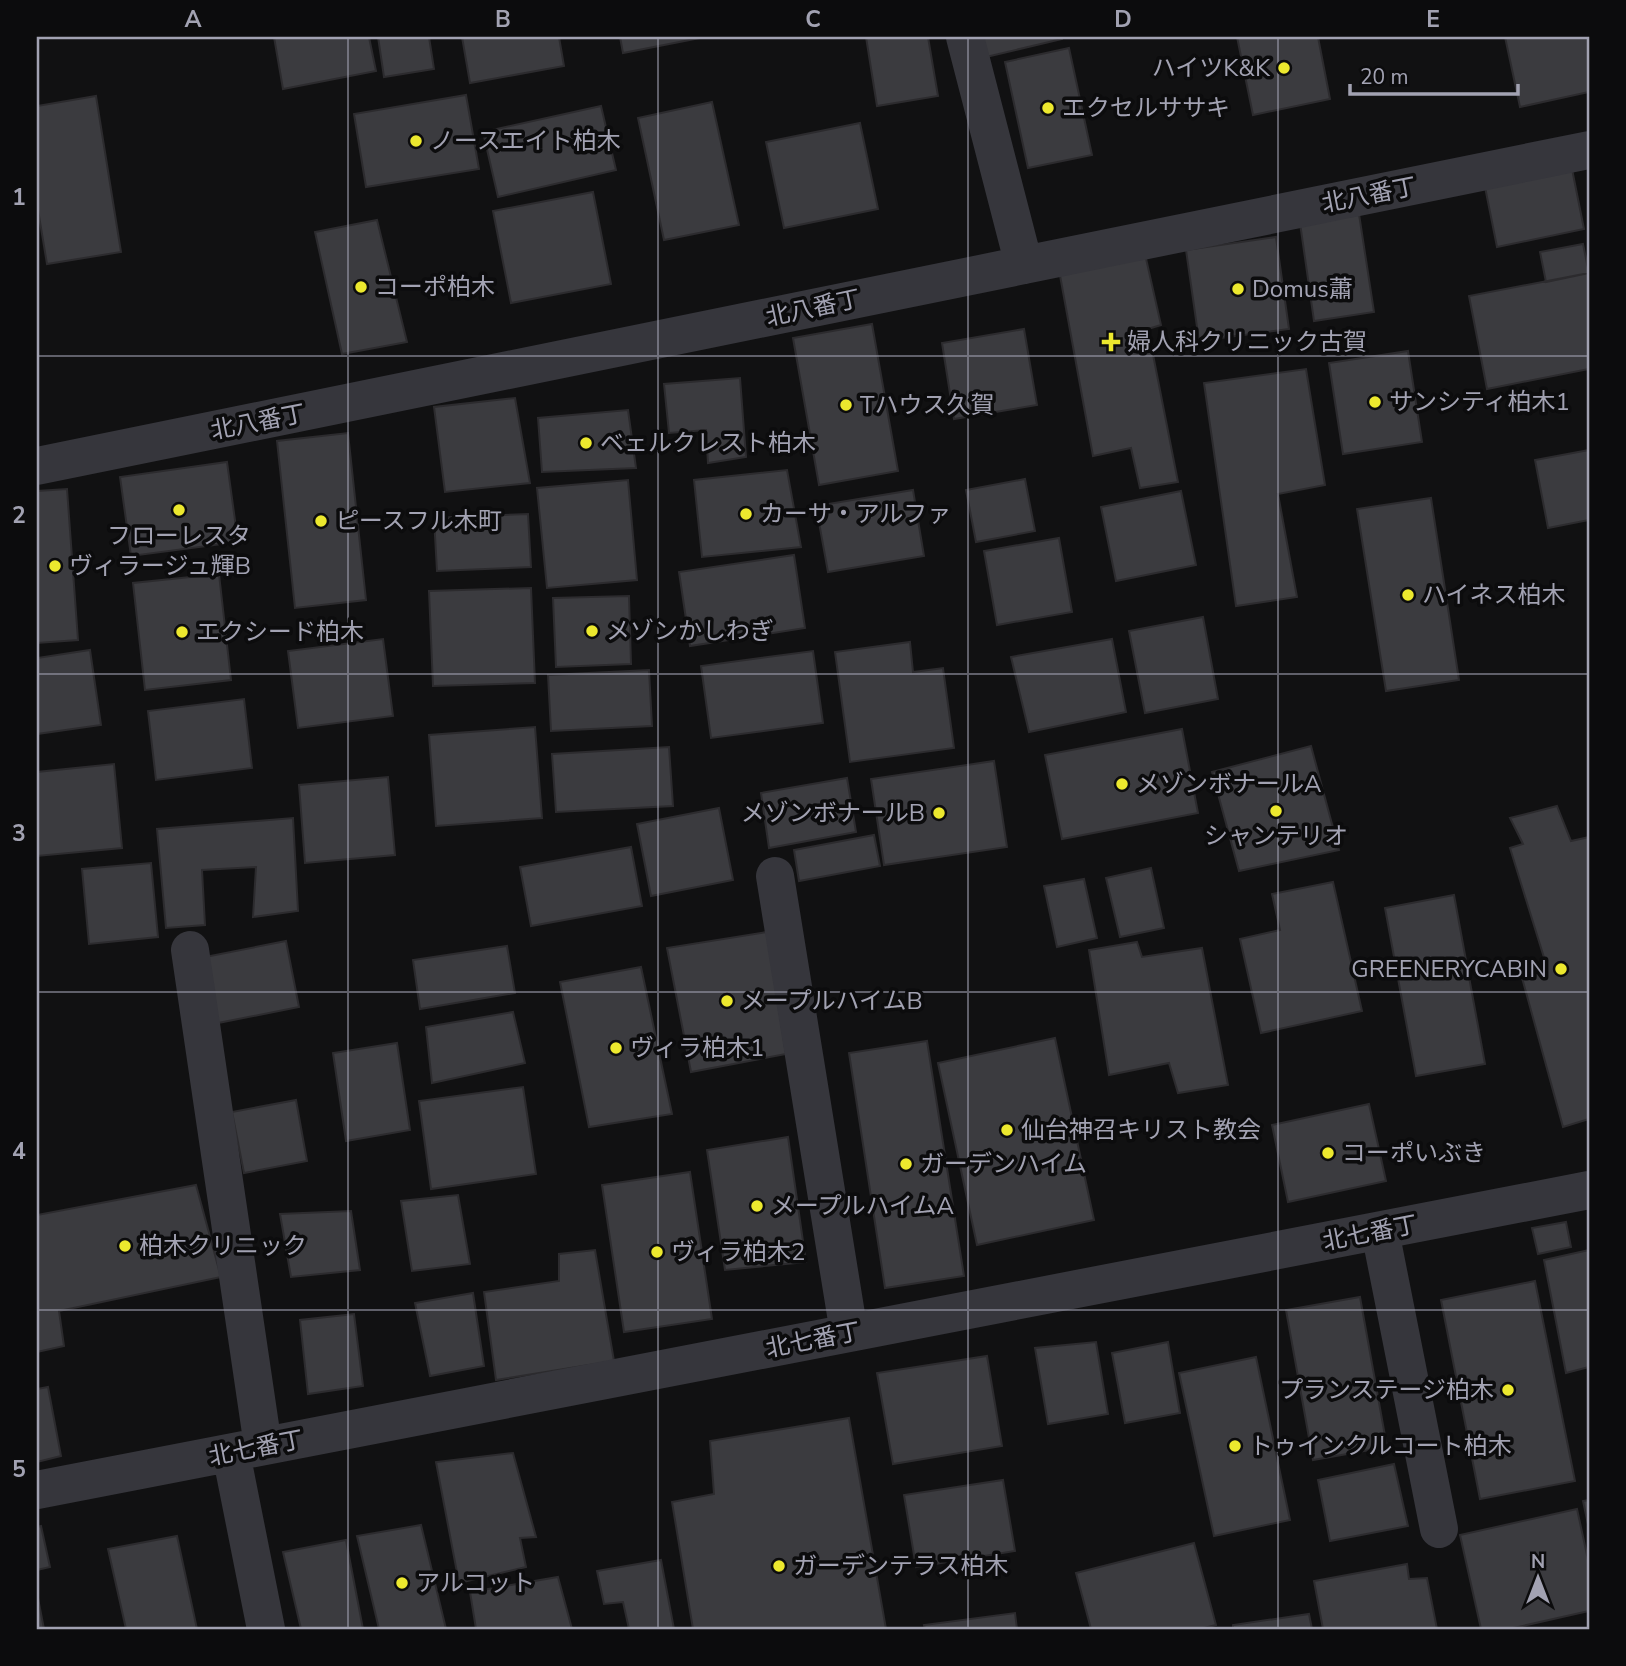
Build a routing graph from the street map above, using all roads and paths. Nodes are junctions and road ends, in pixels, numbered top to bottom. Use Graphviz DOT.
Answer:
graph roads {
  1 [pos="965,37"];
  2 [pos="1589,150"];
  3 [pos="1024,265"];
  4 [pos="37,466"];
  5 [pos="775,876"];
  6 [pos="190,950"];
  7 [pos="1589,1191"];
  8 [pos="1380,1231"];
  9 [pos="849,1333"];
  10 [pos="247,1449"];
  11 [pos="37,1490"];
  12 [pos="1439,1529"];
  13 [pos="265,1629"];
  1 -- 3 [label="street"];
  2 -- 3 [label="street, 北八番丁"];
  3 -- 4 [label="street, 北八番丁"];
  5 -- 9 [label="street"];
  6 -- 10 [label="street"];
  7 -- 8 [label="street, 北七番丁"];
  8 -- 9 [label="street, 北七番丁"];
  8 -- 12 [label="street"];
  9 -- 10 [label="street, 北七番丁"];
  10 -- 11 [label="street, 北七番丁"];
  10 -- 13 [label="street"];
}
